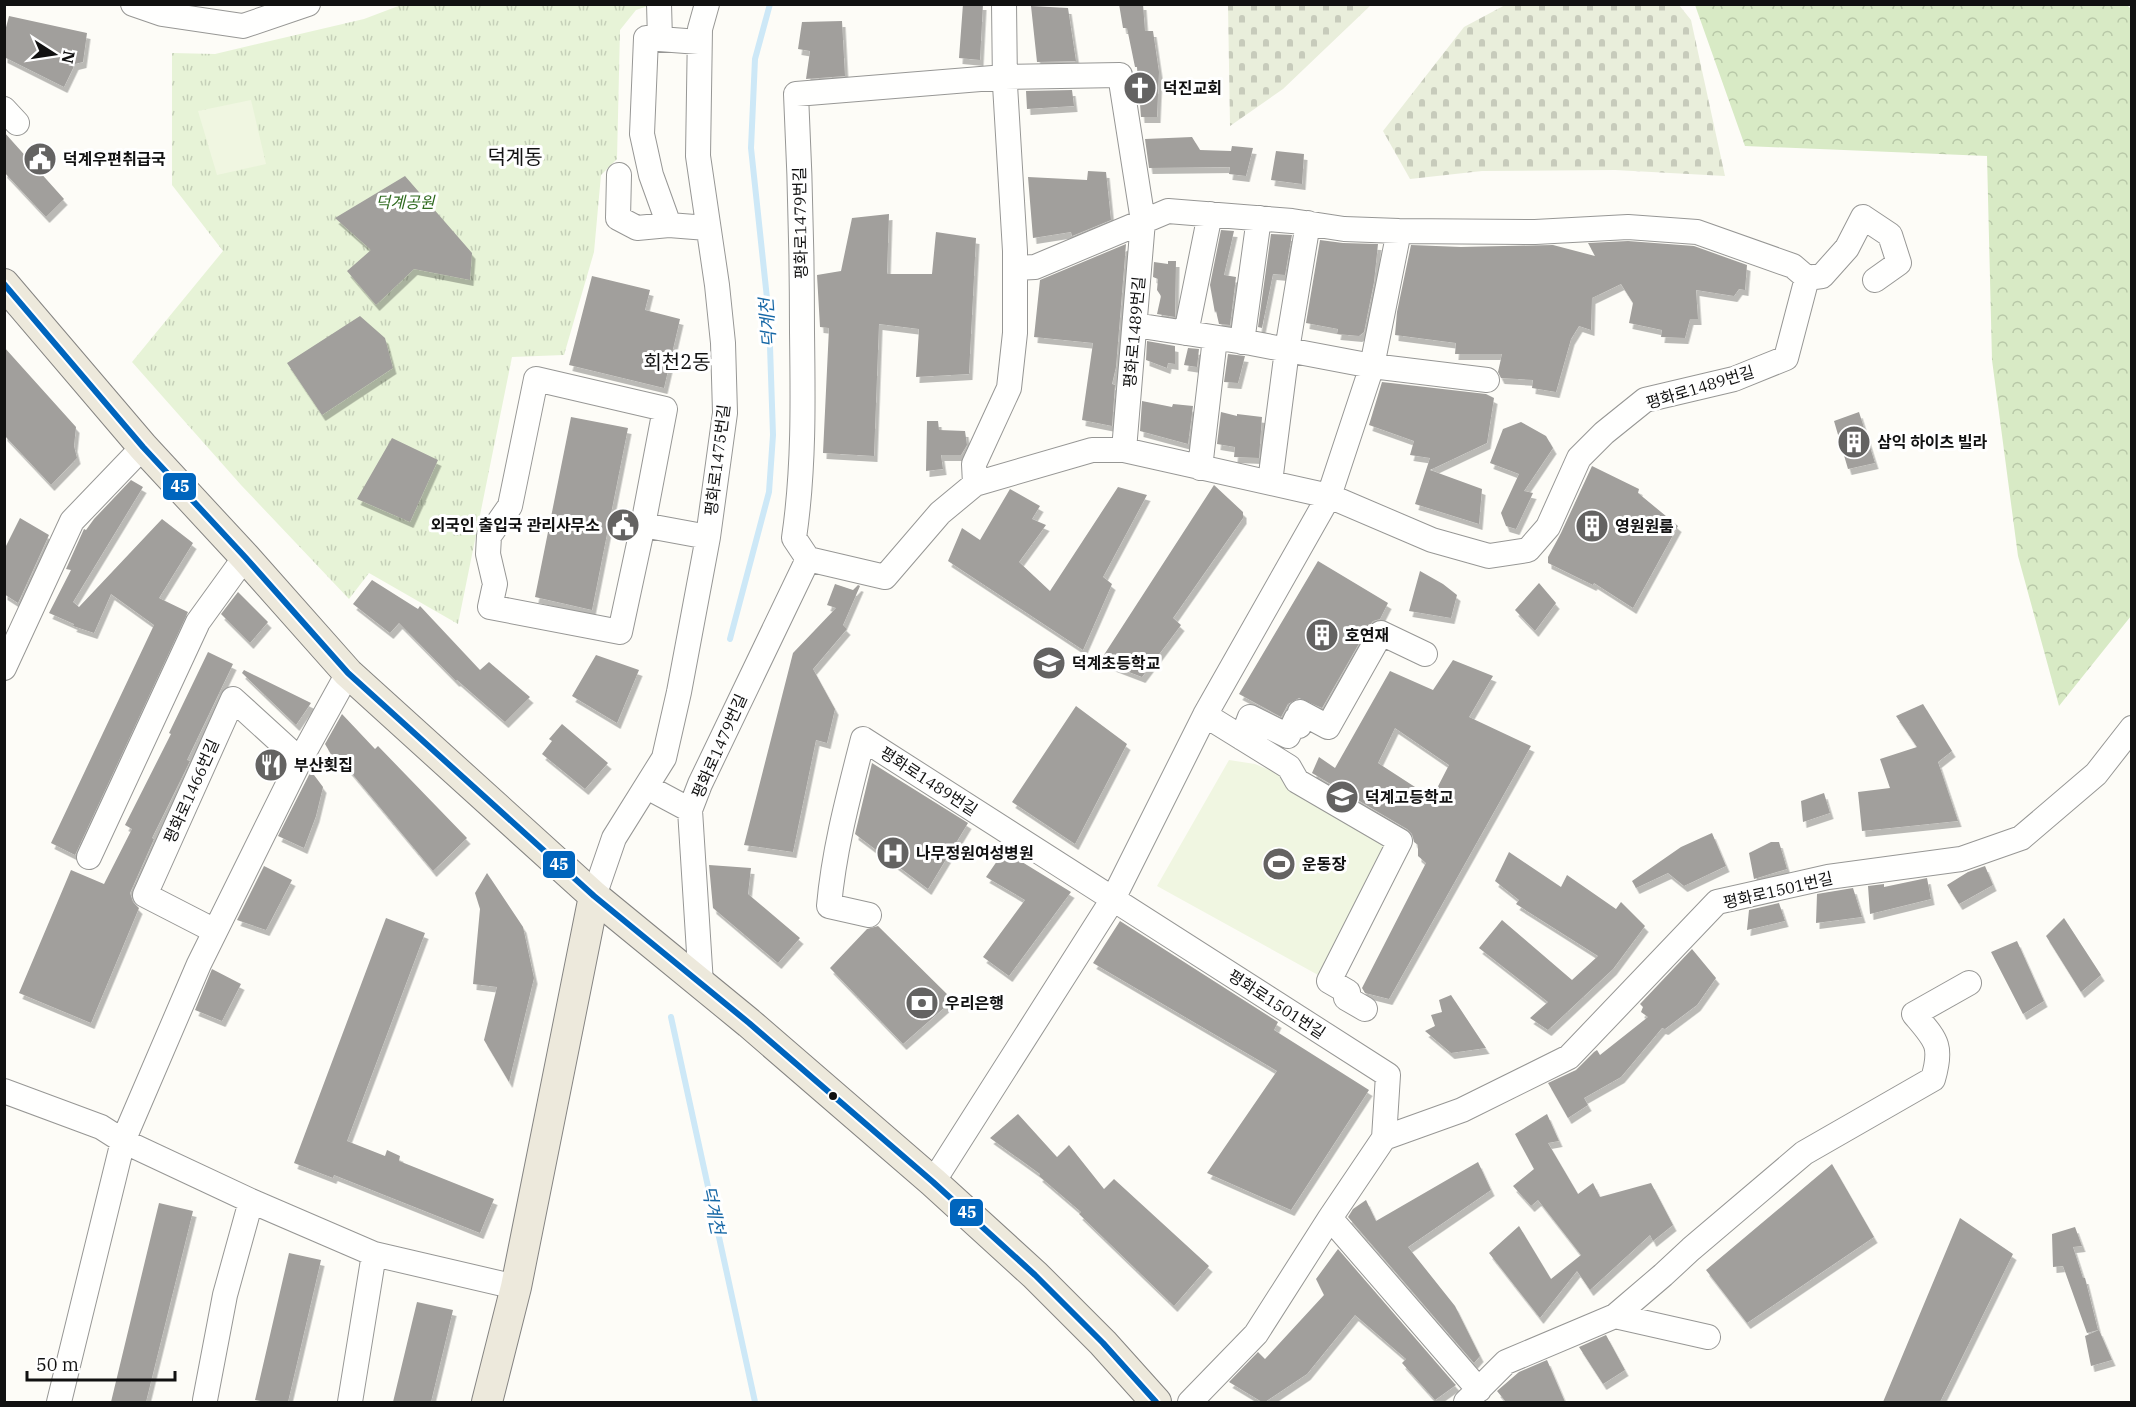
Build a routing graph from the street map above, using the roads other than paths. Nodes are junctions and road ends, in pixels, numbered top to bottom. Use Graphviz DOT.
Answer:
graph roads {
  1 [pos="133,4"];
  2 [pos="308,4"];
  3 [pos="659,4"];
  4 [pos="707,4"];
  5 [pos="1004,4"];
  6 [pos="660,39"];
  7 [pos="699,42"];
  8 [pos="1005,76"];
  9 [pos="619,176"];
  10 [pos="1210,214"];
  11 [pos="1259,218"];
  12 [pos="1143,221"];
  13 [pos="1308,223"];
  14 [pos="669,225"];
  15 [pos="707,228"];
  16 [pos="1399,231"];
  17 [pos="1015,267"];
  18 [pos="1807,278"];
  19 [pos="1875,280"];
  20 [pos="4,284"];
  21 [pos="1135,325"];
  22 [pos="1186,333"];
  23 [pos="1215,338"];
  24 [pos="1242,342"];
  25 [pos="1287,350"];
  26 [pos="1372,366"];
  27 [pos="1487,380"];
  28 [pos="143,447"];
  29 [pos="1124,450"];
  30 [pos="1200,468"];
  31 [pos="1270,482"];
  32 [pos="975,484"];
  33 [pos="1329,496"];
  34 [pos="643,525"];
  35 [pos="708,537"];
  36 [pos="246,557"];
  37 [pos="808,559"];
  38 [pos="1425,654"];
  39 [pos="4,668"];
  40 [pos="348,673"];
  41 [pos="1205,715"];
  42 [pos="2132,728"];
  43 [pos="1242,738"];
  44 [pos="300,760"];
  45 [pos="647,787"];
  46 [pos="690,810"];
  47 [pos="89,857"];
  48 [pos="594,896"];
  49 [pos="1113,899"];
  50 [pos="869,915"];
  51 [pos="215,931"];
  52 [pos="690,975"];
  53 [pos="1969,983"];
  54 [pos="1365,1009"];
  55 [pos="4,1091"];
  56 [pos="1384,1137"];
  57 [pos="123,1141"];
  58 [pos="933,1182"];
  59 [pos="251,1201"];
  60 [pos="1330,1218"];
  61 [pos="374,1254"];
  62 [pos="516,1287"];
  63 [pos="1615,1316"];
  64 [pos="1708,1337"];
  65 [pos="1472,1396"];
  66 [pos="205,1400"];
  67 [pos="59,1402"];
  68 [pos="350,1402"];
  69 [pos="487,1402"];
  70 [pos="1156,1402"];
  71 [pos="1191,1402"];
  1 -- 2 [label="street"];
  3 -- 6 [label="street"];
  4 -- 7 [label="street, 평화로1475번길"];
  5 -- 8 [label="street"];
  6 -- 7 [label="street"];
  6 -- 14 [label="street"];
  7 -- 15 [label="street, 평화로1475번길"];
  8 -- 12 [label="street, 평화로1489번길"];
  8 -- 17 [label="street"];
  8 -- 37 [label="street, 평화로1479번길"];
  9 -- 14 [label="street"];
  10 -- 11 [label="street"];
  10 -- 12 [label="street"];
  10 -- 22 [label="street"];
  11 -- 13 [label="street"];
  11 -- 24 [label="street"];
  12 -- 17 [label="street"];
  12 -- 21 [label="street, 평화로1489번길"];
  13 -- 16 [label="street"];
  13 -- 25 [label="street"];
  14 -- 15 [label="street"];
  15 -- 35 [label="street, 평화로1475번길"];
  16 -- 18 [label="street"];
  16 -- 26 [label="street"];
  17 -- 32 [label="street"];
  18 -- 19 [label="street"];
  18 -- 33 [label="street, 평화로1489번길"];
  20 -- 28 [label="main road"];
  21 -- 22 [label="street"];
  21 -- 29 [label="street, 평화로1489번길"];
  22 -- 23 [label="street"];
  23 -- 24 [label="street"];
  23 -- 30 [label="street"];
  24 -- 25 [label="street"];
  25 -- 26 [label="street"];
  25 -- 31 [label="street"];
  26 -- 27 [label="street"];
  26 -- 33 [label="street"];
  28 -- 36 [label="main road"];
  28 -- 39 [label="street"];
  29 -- 30 [label="street, 평화로1489번길"];
  29 -- 32 [label="street"];
  30 -- 31 [label="street, 평화로1489번길"];
  31 -- 33 [label="street, 평화로1489번길"];
  32 -- 37 [label="street"];
  33 -- 41 [label="street"];
  34 -- 34 [label="street"];
  34 -- 35 [label="street"];
  35 -- 45 [label="street, 평화로1475번길"];
  36 -- 40 [label="main road"];
  36 -- 47 [label="street"];
  37 -- 46 [label="street, 평화로1479번길"];
  38 -- 43 [label="street"];
  40 -- 44 [label="street"];
  40 -- 48 [label="main road"];
  41 -- 43 [label="street"];
  41 -- 49 [label="street"];
  42 -- 56 [label="street, 평화로1501번길"];
  43 -- 54 [label="street"];
  44 -- 51 [label="street"];
  44 -- 51 [label="street, 평화로1466번길"];
  45 -- 46 [label="street"];
  45 -- 48 [label="street, 평화로1475번길"];
  46 -- 52 [label="street, 평화로1479번길"];
  48 -- 52 [label="main road"];
  48 -- 62 [label="main road"];
  49 -- 50 [label="street, 평화로1489번길"];
  49 -- 56 [label="street, 평화로1501번길"];
  49 -- 58 [label="street"];
  51 -- 57 [label="street"];
  52 -- 58 [label="main road"];
  53 -- 63 [label="street"];
  55 -- 57 [label="street"];
  56 -- 60 [label="street, 평화로1501번길"];
  57 -- 59 [label="street"];
  57 -- 67 [label="street"];
  58 -- 70 [label="main road"];
  59 -- 61 [label="street"];
  59 -- 66 [label="street"];
  60 -- 65 [label="street"];
  60 -- 71 [label="street, 평화로1501번길"];
  61 -- 62 [label="street"];
  61 -- 68 [label="street"];
  62 -- 69 [label="main road"];
  63 -- 64 [label="street"];
  63 -- 65 [label="street"];
}
